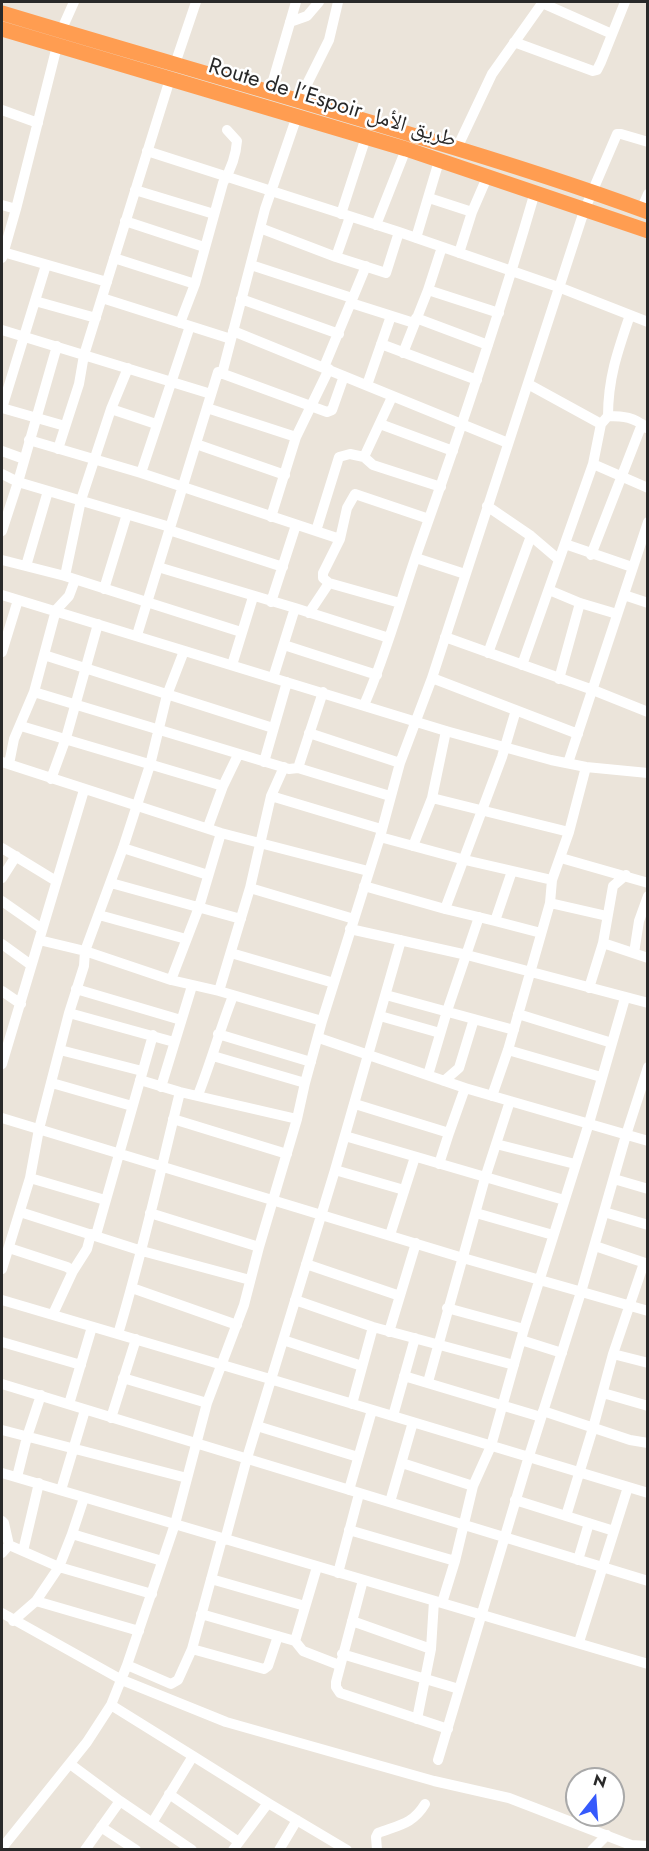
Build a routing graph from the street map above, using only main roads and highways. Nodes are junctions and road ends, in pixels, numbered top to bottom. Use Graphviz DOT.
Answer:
graph roads {
  1 [pos="2,13"];
  2 [pos="2,29"];
  3 [pos="59,38"];
  4 [pos="172,71"];
  5 [pos="644,211"];
  6 [pos="648,231"];
  1 -- 3 [label="highway, Route de l’Espoir طريق الأمل"];
  2 -- 3 [label="highway, Route de l’Espoir طريق الأمل"];
  3 -- 4 [label="highway, Route de l’Espoir طريق الأمل"];
  4 -- 5 [label="highway, Route de l’Espoir طريق الأمل"];
  4 -- 6 [label="highway, Route de l’Espoir طريق الأمل"];
}
